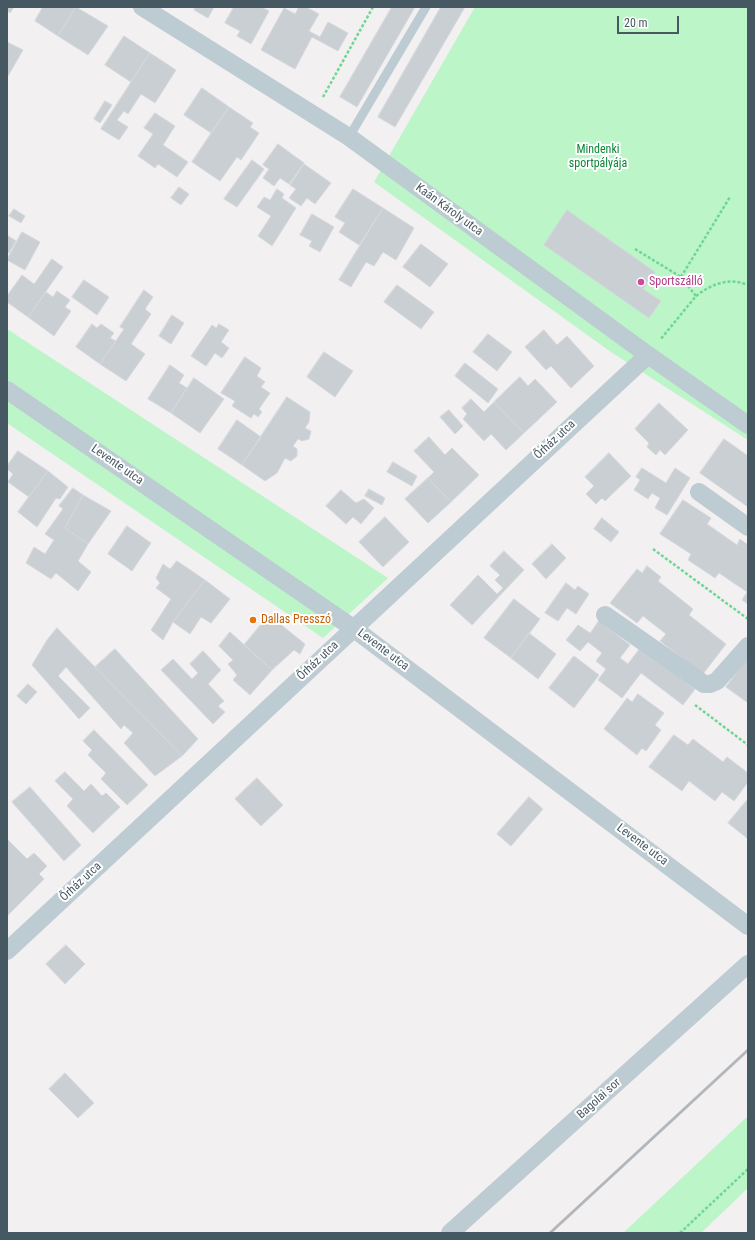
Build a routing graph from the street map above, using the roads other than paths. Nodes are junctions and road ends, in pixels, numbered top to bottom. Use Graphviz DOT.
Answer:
graph roads {
  1 [pos="142,7"];
  2 [pos="426,7"];
  3 [pos="349,137"];
  4 [pos="648,355"];
  5 [pos="7,390"];
  6 [pos="748,425"];
  7 [pos="699,492"];
  8 [pos="748,526"];
  9 [pos="604,615"];
  10 [pos="353,628"];
  11 [pos="748,646"];
  12 [pos="748,926"];
  13 [pos="7,951"];
  14 [pos="748,964"];
  15 [pos="450,1233"];
  1 -- 3 [label="street, Kaán Károly utca"];
  2 -- 3 [label="lane"];
  3 -- 4 [label="street, Kaán Károly utca"];
  4 -- 6 [label="street, Kaán Károly utca"];
  4 -- 10 [label="street, Őrház utca"];
  5 -- 10 [label="street, Levente utca"];
  7 -- 8 [label="street"];
  9 -- 11 [label="street"];
  10 -- 12 [label="street, Levente utca"];
  10 -- 13 [label="street, Őrház utca"];
  14 -- 15 [label="street, Bagolai sor"];
}
